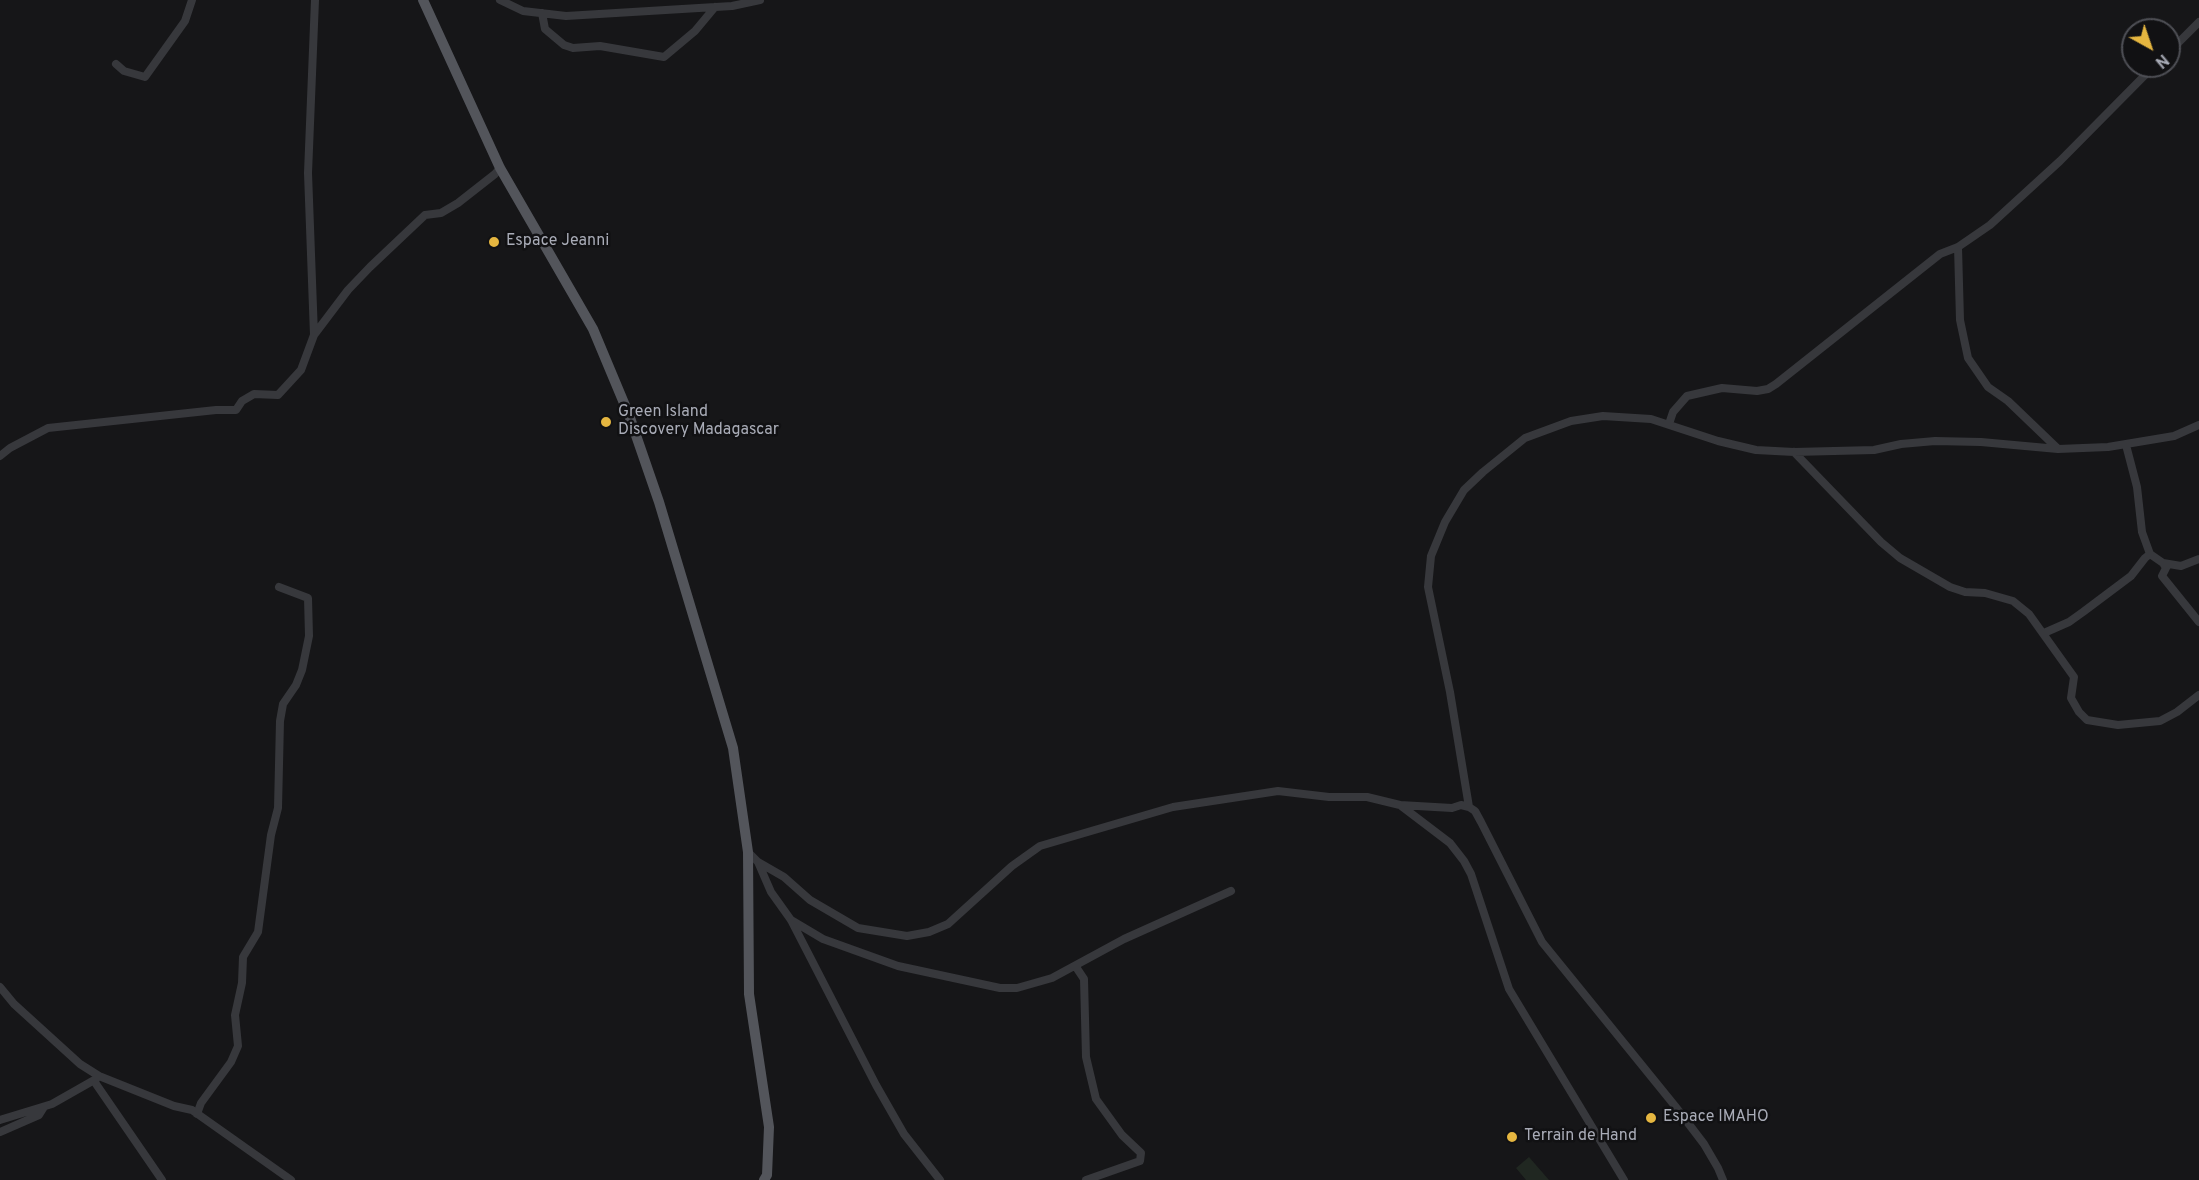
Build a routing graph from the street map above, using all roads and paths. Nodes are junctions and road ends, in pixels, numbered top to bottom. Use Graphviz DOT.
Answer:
graph roads {
  1 [pos="192,0"];
  2 [pos="315,0"];
  3 [pos="423,0"];
  4 [pos="500,0"];
  5 [pos="760,0"];
  6 [pos="715,7"];
  7 [pos="542,13"];
  8 [pos="2199,22"];
  9 [pos="2181,40"];
  10 [pos="116,64"];
  11 [pos="2142,78"];
  12 [pos="500,168"];
  13 [pos="1958,248"];
  14 [pos="314,335"];
  15 [pos="1669,424"];
  16 [pos="2199,425"];
  17 [pos="2126,445"];
  18 [pos="2058,449"];
  19 [pos="1794,452"];
  20 [pos="0,456"];
  21 [pos="2150,554"];
  22 [pos="2199,559"];
  23 [pos="2163,563"];
  24 [pos="279,587"];
  25 [pos="2199,622"];
  26 [pos="2044,633"];
  27 [pos="2199,694"];
  28 [pos="1400,805"];
  29 [pos="1469,807"];
  30 [pos="748,852"];
  31 [pos="758,862"];
  32 [pos="1231,891"];
  33 [pos="791,920"];
  34 [pos="1076,967"];
  35 [pos="0,987"];
  36 [pos="97,1078"];
  37 [pos="44,1107"];
  38 [pos="197,1114"];
  39 [pos="0,1120"];
  40 [pos="0,1132"];
  41 [pos="162,1180"];
  42 [pos="291,1180"];
  43 [pos="765,1180"];
  44 [pos="940,1180"];
  45 [pos="1086,1180"];
  46 [pos="1624,1180"];
  47 [pos="1723,1180"];
  1 -- 10 [label="street"];
  2 -- 14 [label="street"];
  3 -- 12 [label="main road"];
  4 -- 7 [label="street"];
  5 -- 6 [label="street"];
  6 -- 7 [label="street"];
  6 -- 7 [label="street"];
  8 -- 9 [label="street"];
  11 -- 13 [label="street"];
  12 -- 14 [label="street"];
  12 -- 30 [label="main road"];
  13 -- 15 [label="street"];
  13 -- 18 [label="street"];
  14 -- 20 [label="street"];
  15 -- 19 [label="street"];
  15 -- 29 [label="street"];
  16 -- 17 [label="street"];
  17 -- 18 [label="street"];
  17 -- 21 [label="street"];
  18 -- 19 [label="street"];
  19 -- 26 [label="street"];
  21 -- 23 [label="street"];
  21 -- 26 [label="street"];
  22 -- 23 [label="street"];
  23 -- 25 [label="street"];
  24 -- 38 [label="street"];
  26 -- 27 [label="street"];
  28 -- 29 [label="street"];
  28 -- 31 [label="street"];
  28 -- 46 [label="street"];
  29 -- 47 [label="street"];
  30 -- 31 [label="street"];
  30 -- 43 [label="main road"];
  31 -- 33 [label="street"];
  32 -- 34 [label="street"];
  33 -- 34 [label="street"];
  33 -- 44 [label="street"];
  34 -- 45 [label="street"];
  35 -- 36 [label="street"];
  36 -- 37 [label="street"];
  36 -- 38 [label="street"];
  36 -- 41 [label="street"];
  37 -- 39 [label="street"];
  37 -- 40 [label="street"];
  38 -- 42 [label="street"];
}
